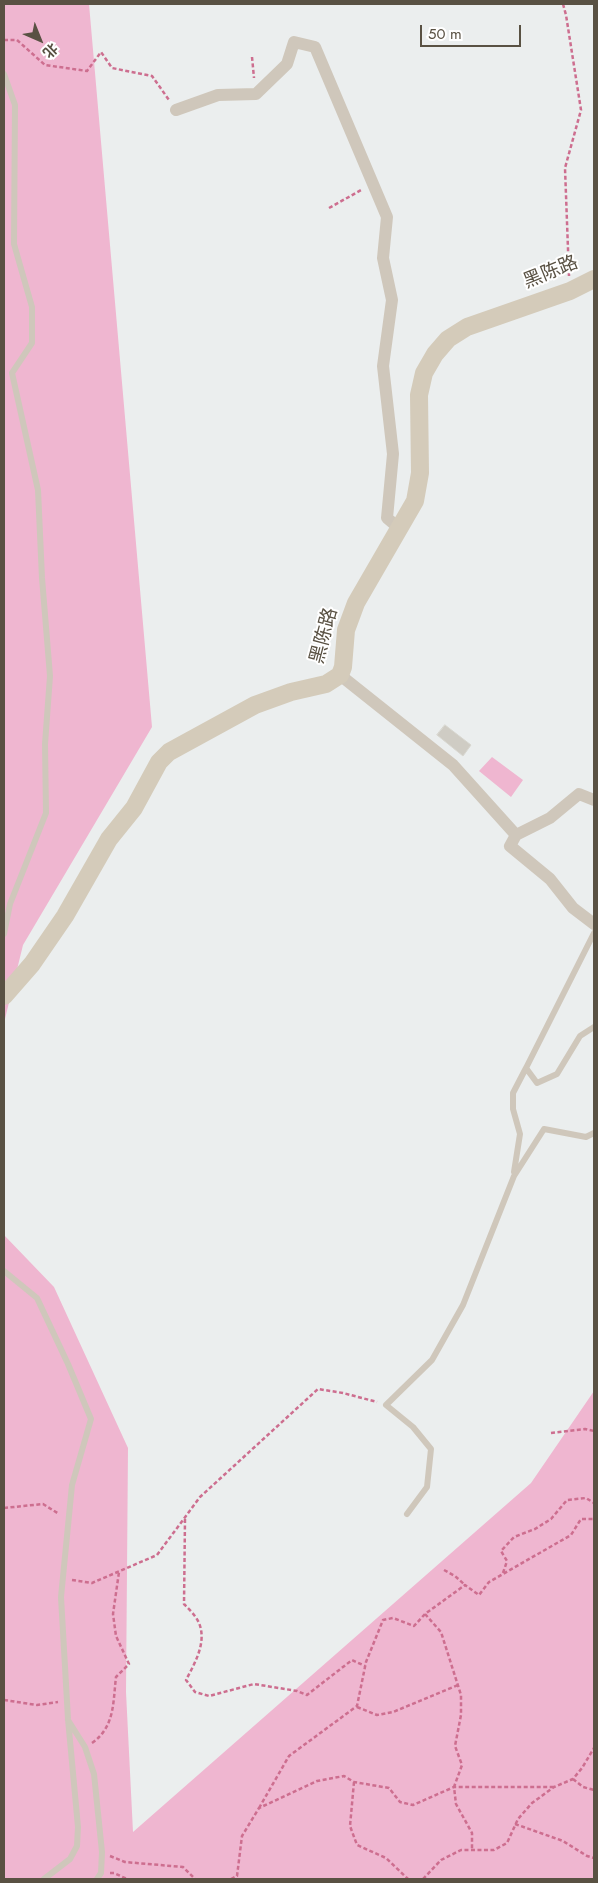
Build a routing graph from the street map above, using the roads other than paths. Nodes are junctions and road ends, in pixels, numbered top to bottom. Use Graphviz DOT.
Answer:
graph roads {
  1 [pos="4,74"];
  2 [pos="176,110"];
  3 [pos="594,279"];
  4 [pos="400,530"];
  5 [pos="340,674"];
  6 [pos="594,800"];
  7 [pos="516,835"];
  8 [pos="594,924"];
  9 [pos="594,933"];
  10 [pos="4,934"];
  11 [pos="4,996"];
  12 [pos="594,1027"];
  13 [pos="526,1068"];
  14 [pos="594,1133"];
  15 [pos="514,1176"];
  16 [pos="4,1271"];
  17 [pos="407,1514"];
  18 [pos="68,1719"];
  19 [pos="99,1876"];
  20 [pos="44,1879"];
  1 -- 10 [label="lane"];
  2 -- 4 [label="street"];
  3 -- 4 [label="street, 黑陈路"];
  4 -- 5 [label="street, 黑陈路"];
  5 -- 7 [label="street"];
  5 -- 11 [label="street, 黑陈路"];
  6 -- 7 [label="street"];
  7 -- 8 [label="street"];
  9 -- 13 [label="lane"];
  12 -- 13 [label="lane"];
  13 -- 15 [label="lane"];
  14 -- 15 [label="lane"];
  15 -- 17 [label="lane"];
  16 -- 18 [label="lane"];
  18 -- 19 [label="lane"];
  18 -- 20 [label="lane"];
}
